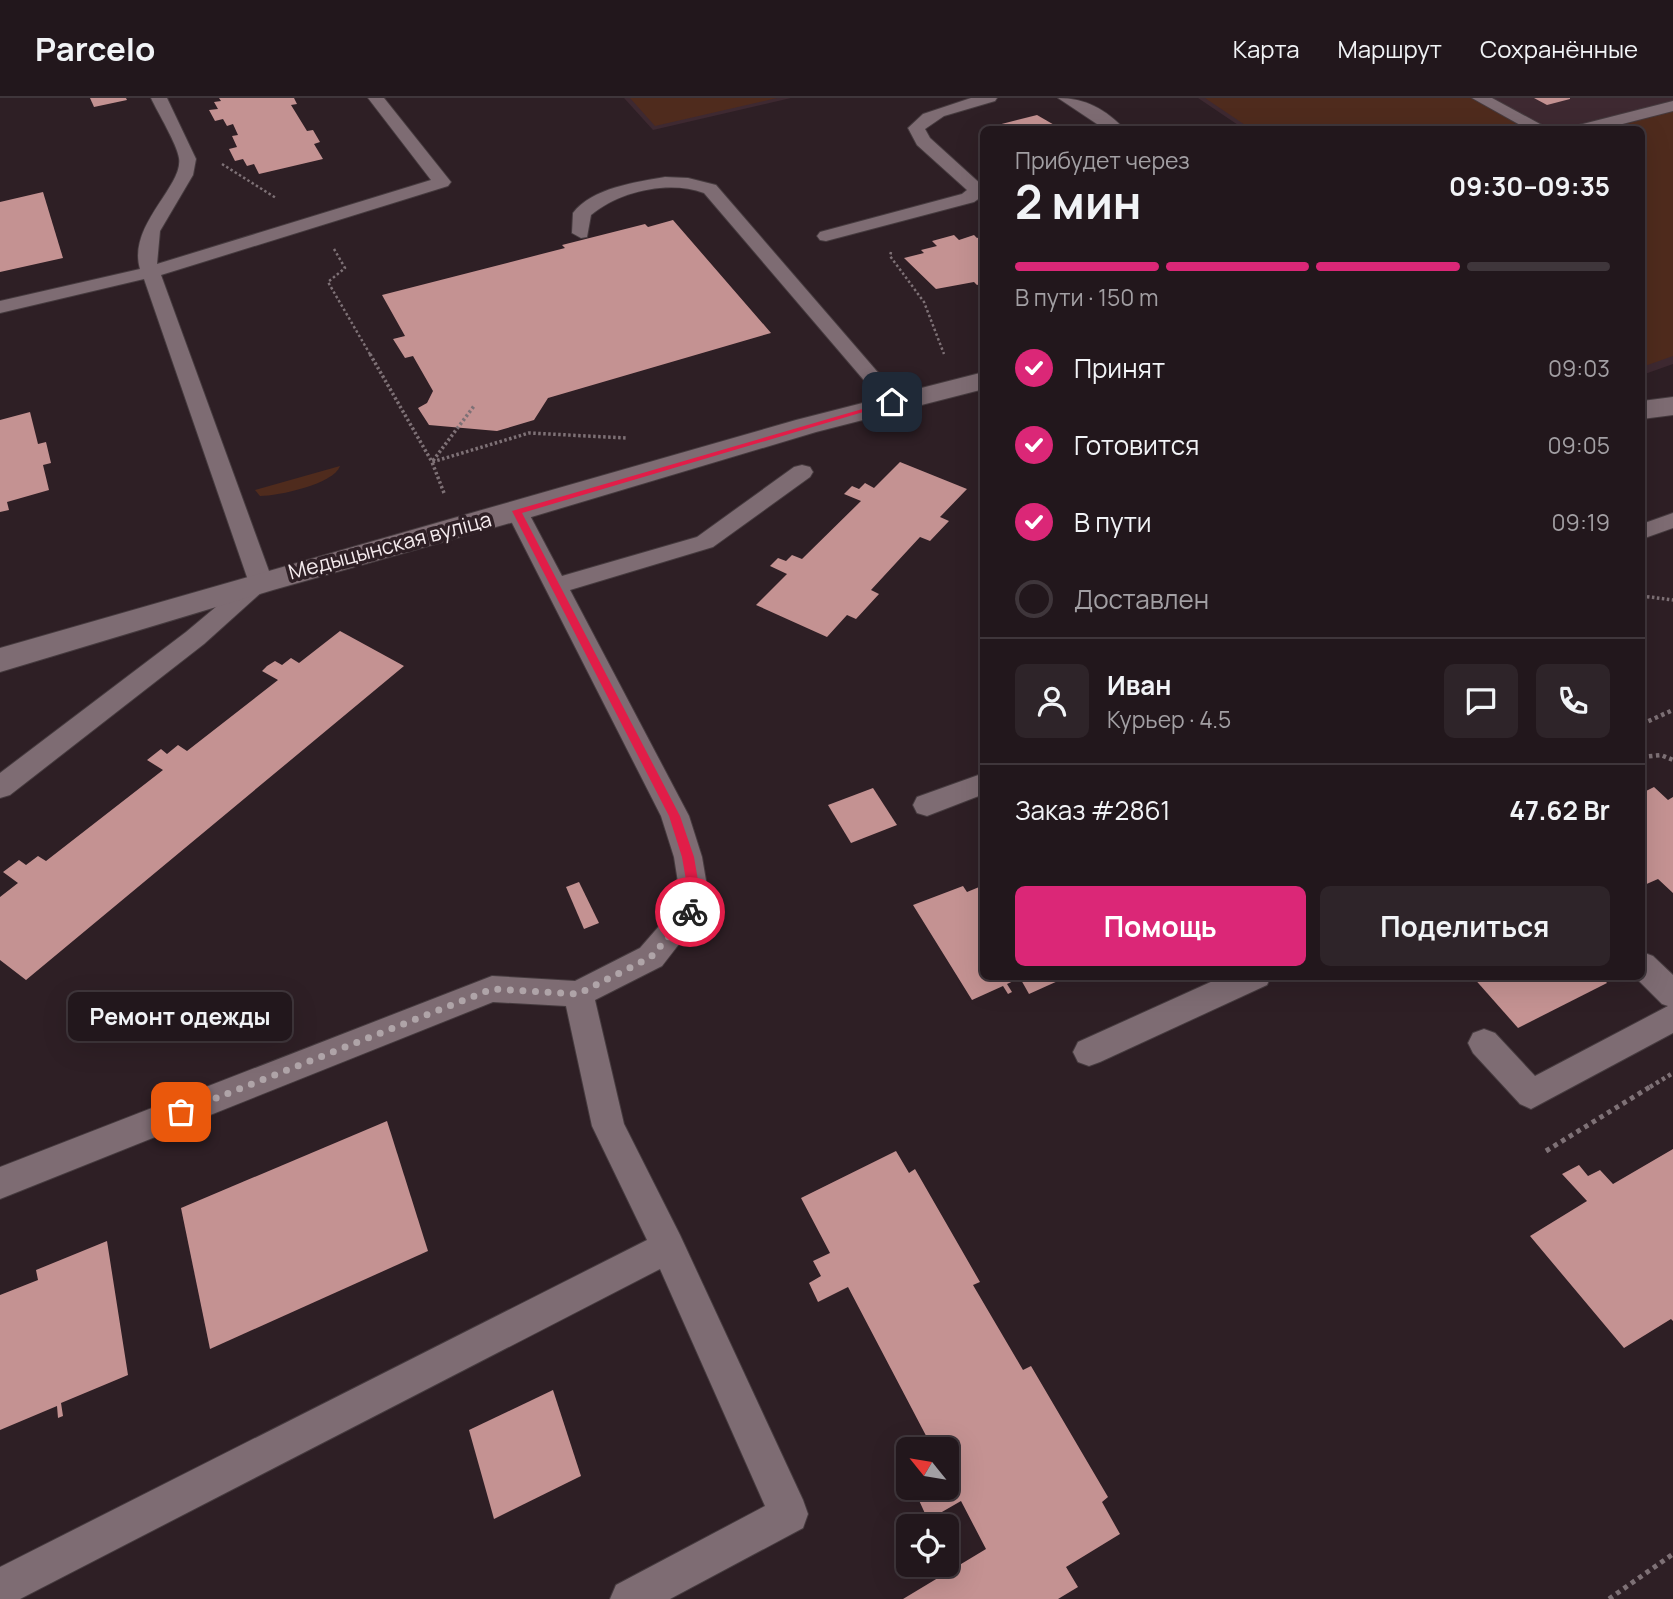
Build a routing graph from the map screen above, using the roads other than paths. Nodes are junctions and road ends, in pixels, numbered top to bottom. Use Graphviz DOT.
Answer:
graph roads {
  1 [pos="159,98"];
  2 [pos="376,98"];
  3 [pos="989,98"];
  4 [pos="1066,98"];
  5 [pos="1480,98"];
  6 [pos="1673,106"];
  7 [pos="1112,126"];
  8 [pos="1535,126"];
  9 [pos="1593,126"];
  10 [pos="581,233"];
  11 [pos="826,236"];
  12 [pos="151,272"];
  13 [pos="0,307"];
  14 [pos="980,381"];
  15 [pos="892,402"];
  16 [pos="1673,406"];
  17 [pos="1645,410"];
  18 [pos="802,472"];
  19 [pos="517,511"];
  20 [pos="1673,520"];
  21 [pos="1645,531"];
  22 [pos="261,582"];
  23 [pos="556,586"];
  24 [pos="0,660"];
  25 [pos="980,785"];
  26 [pos="0,788"];
  27 [pos="927,805"];
  28 [pos="1645,968"];
  29 [pos="1247,980"];
  30 [pos="578,994"];
  31 [pos="1673,995"];
  32 [pos="1673,1018"];
  33 [pos="1484,1043"];
  34 [pos="1089,1052"];
  35 [pos="0,1184"];
  36 [pos="668,1247"];
  37 [pos="0,1588"];
  38 [pos="630,1599"];
  1 -- 12 [label="lane"];
  2 -- 12 [label="lane"];
  3 -- 11 [label="lane"];
  4 -- 7 [label="lane"];
  5 -- 8 [label="lane"];
  6 -- 9 [label="lane"];
  10 -- 15 [label="lane"];
  12 -- 13 [label="lane"];
  12 -- 22 [label="lane"];
  14 -- 15 [label="street, Медыцынская вуліца"];
  15 -- 19 [label="street, Медыцынская вуліца"];
  16 -- 17 [label="street"];
  18 -- 23 [label="lane"];
  19 -- 22 [label="street, Медыцынская вуліца"];
  19 -- 23 [label="lane"];
  20 -- 21 [label="lane"];
  22 -- 24 [label="street, Медыцынская вуліца"];
  22 -- 26 [label="lane"];
  23 -- 30 [label="lane"];
  25 -- 27 [label="lane"];
  28 -- 31 [label="lane"];
  29 -- 34 [label="lane"];
  30 -- 35 [label="lane"];
  30 -- 36 [label="lane"];
  32 -- 33 [label="lane"];
  36 -- 37 [label="lane"];
  36 -- 38 [label="lane"];
}
